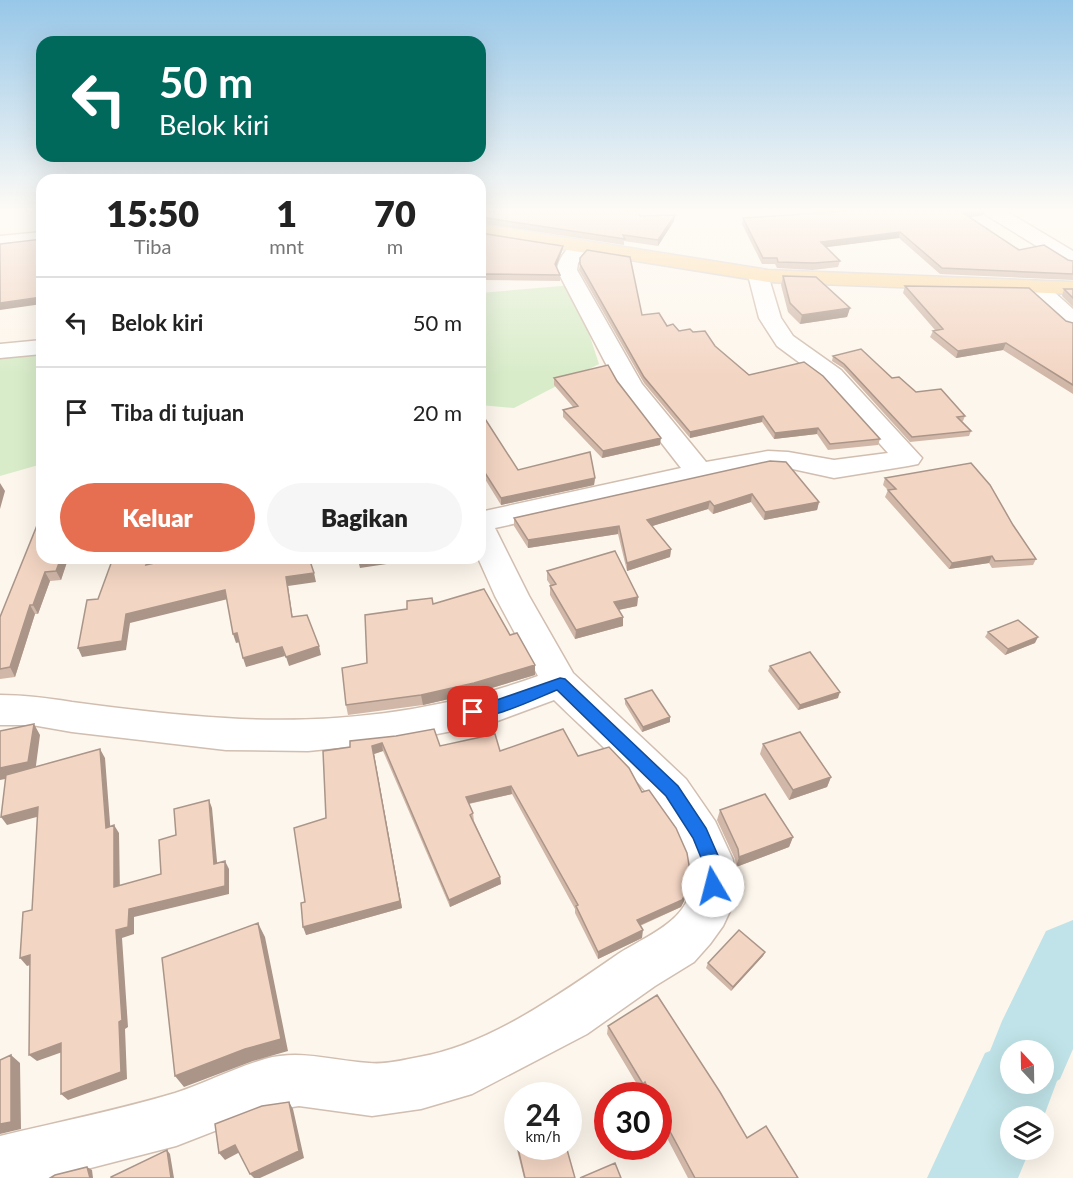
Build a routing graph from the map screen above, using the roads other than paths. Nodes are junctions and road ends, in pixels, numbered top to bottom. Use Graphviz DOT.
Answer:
graph roads {
  1 [pos="568,266"];
  2 [pos="701,266"];
  3 [pos="758,275"];
  4 [pos="1035,287"];
  5 [pos="1073,288"];
  6 [pos="1073,321"];
  7 [pos="36,348"];
  8 [pos="0,351"];
  9 [pos="699,473"];
  10 [pos="486,521"];
  11 [pos="486,541"];
  12 [pos="560,683"];
  13 [pos="0,710"];
  14 [pos="0,1164"];
  1 -- 9 [label="street"];
  2 -- 3 [label="main road"];
  3 -- 4 [label="main road"];
  3 -- 9 [label="street"];
  4 -- 5 [label="main road"];
  4 -- 6 [label="street"];
  7 -- 8 [label="street"];
  9 -- 10 [label="street"];
  11 -- 12 [label="street"];
  12 -- 13 [label="street"];
  12 -- 14 [label="street"];
}
